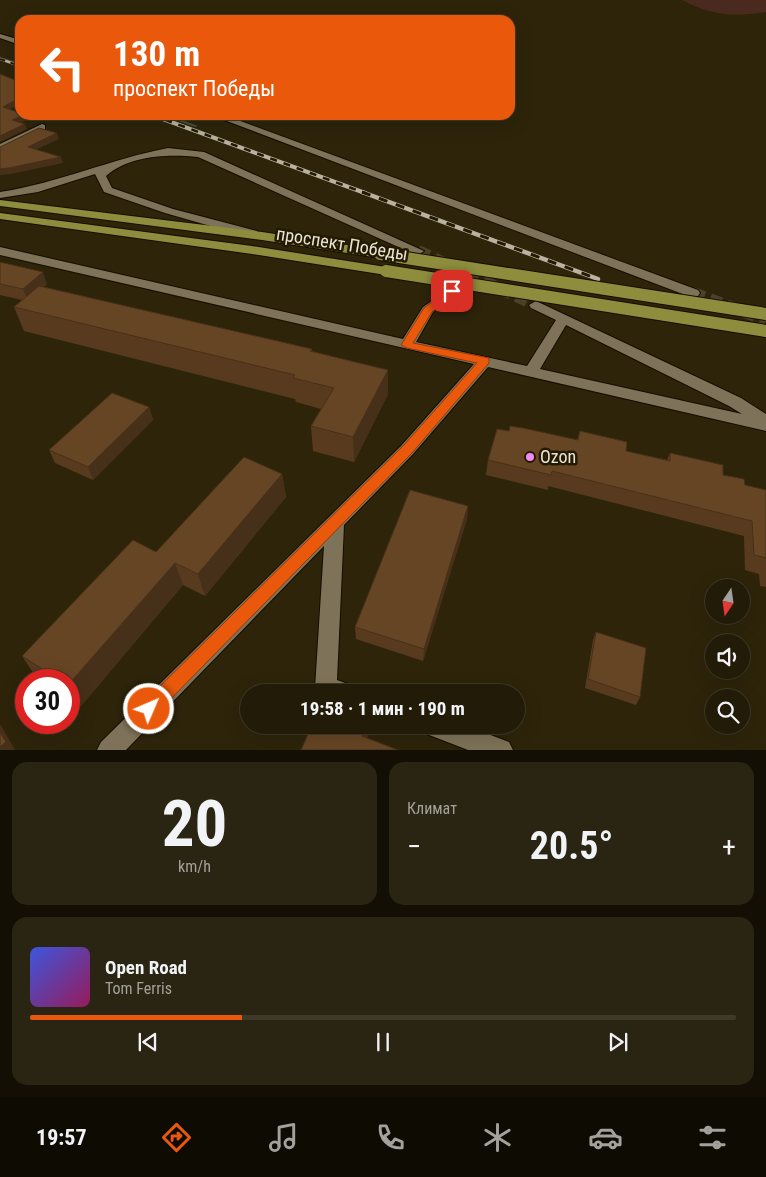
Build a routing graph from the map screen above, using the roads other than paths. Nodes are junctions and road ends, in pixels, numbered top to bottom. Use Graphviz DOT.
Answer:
graph roads {
  1 [pos="0,36"];
  2 [pos="15,41"];
  3 [pos="229,120"];
  4 [pos="42,127"];
  5 [pos="0,148"];
  6 [pos="107,168"];
  7 [pos="0,195"];
  8 [pos="0,203"];
  9 [pos="0,217"];
  10 [pos="16,218"];
  11 [pos="262,236"];
  12 [pos="0,251"];
  13 [pos="418,251"];
  14 [pos="452,291"];
  15 [pos="693,293"];
  16 [pos="536,305"];
  17 [pos="766,314"];
  18 [pos="564,318"];
  19 [pos="766,331"];
  20 [pos="407,345"];
  21 [pos="485,361"];
  22 [pos="531,371"];
  23 [pos="766,424"];
  24 [pos="335,521"];
  25 [pos="326,684"];
  26 [pos="457,734"];
  27 [pos="109,750"];
  28 [pos="501,750"];
  1 -- 2 [label="street"];
  3 -- 15 [label="street"];
  4 -- 5 [label="street"];
  6 -- 7 [label="street"];
  6 -- 11 [label="street"];
  6 -- 13 [label="street"];
  8 -- 11 [label="main road, проспект Победы"];
  9 -- 10 [label="street"];
  10 -- 19 [label="main road, проспект Победы, bridge"];
  11 -- 17 [label="main road, проспект Победы, bridge"];
  12 -- 20 [label="street"];
  14 -- 20 [label="street"];
  16 -- 18 [label="street"];
  18 -- 22 [label="street"];
  18 -- 23 [label="street"];
  20 -- 21 [label="street"];
  21 -- 22 [label="street"];
  21 -- 24 [label="street"];
  22 -- 23 [label="street"];
  24 -- 25 [label="street"];
  24 -- 27 [label="street"];
  26 -- 28 [label="street"];
}
